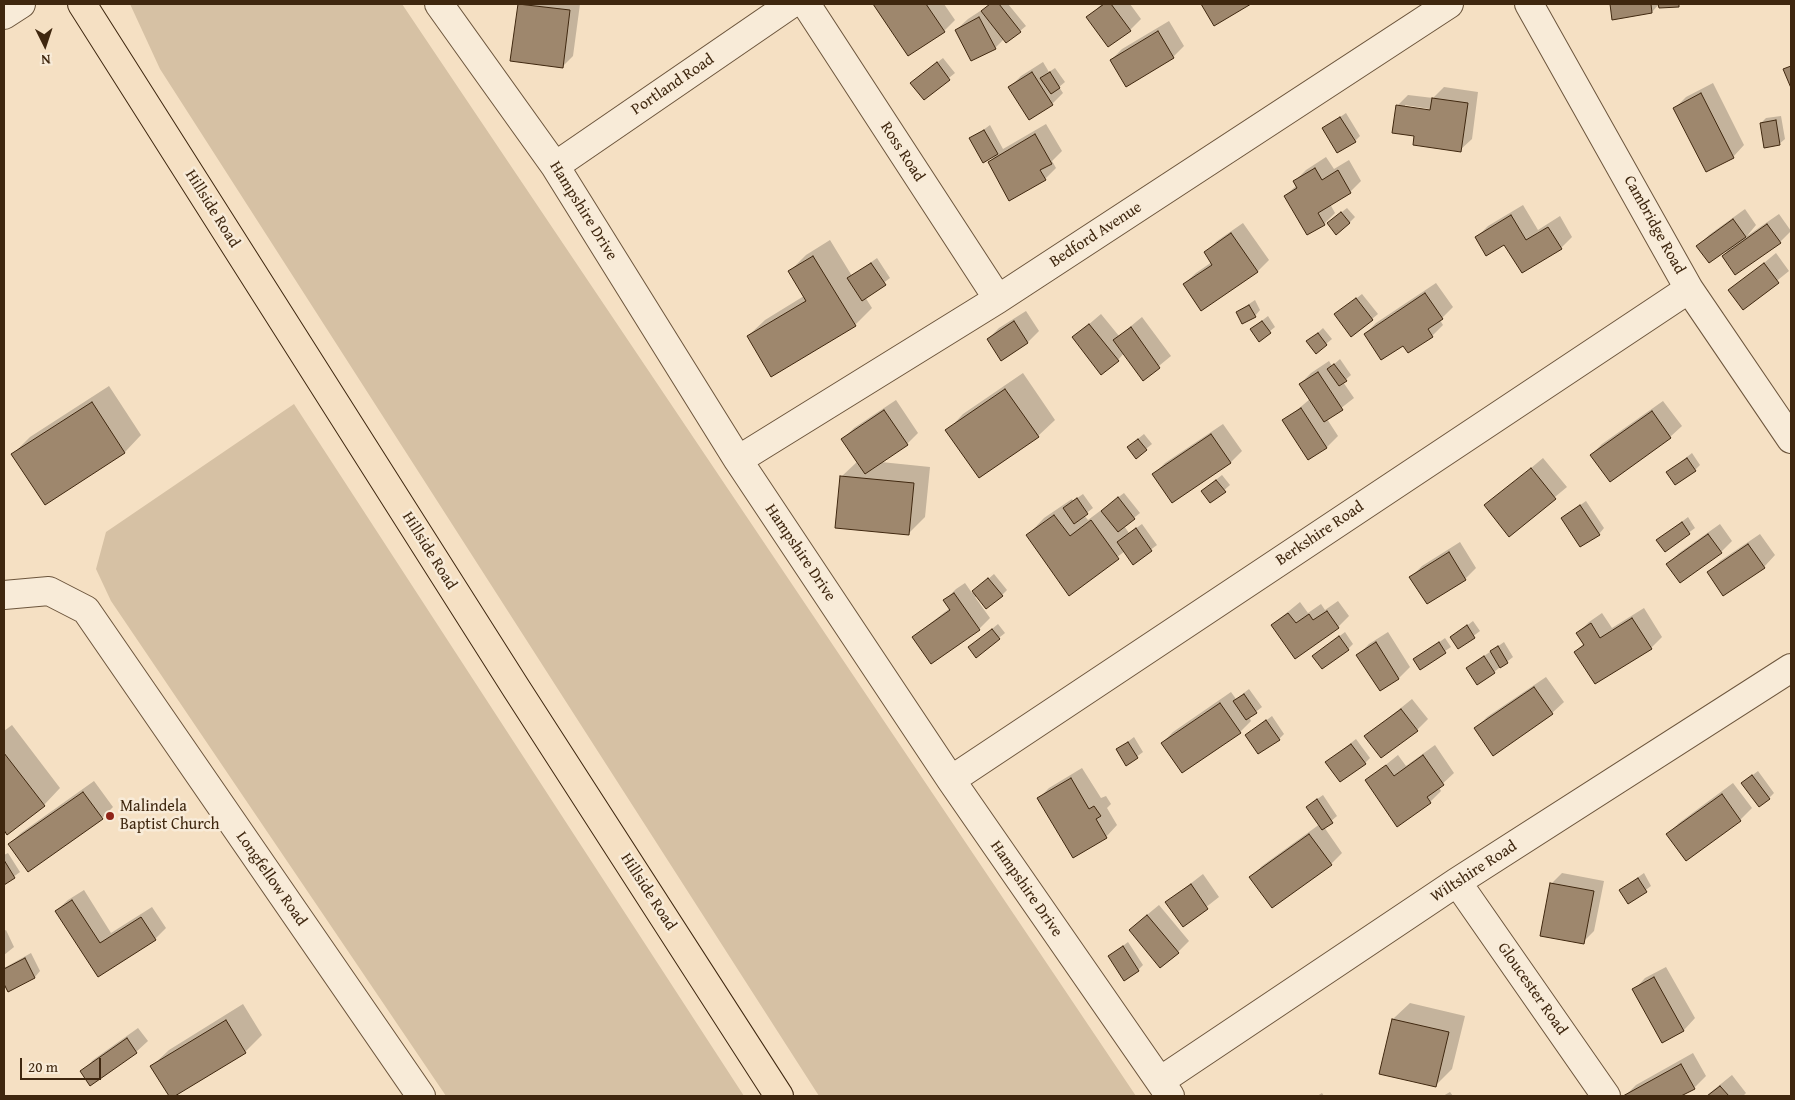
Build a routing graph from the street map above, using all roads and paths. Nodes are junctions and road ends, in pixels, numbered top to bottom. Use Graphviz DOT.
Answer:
graph roads {
  1 [pos="21,4"];
  2 [pos="82,4"];
  3 [pos="439,4"];
  4 [pos="791,4"];
  5 [pos="806,4"];
  6 [pos="1449,4"];
  7 [pos="1529,4"];
  8 [pos="4,15"];
  9 [pos="555,166"];
  10 [pos="1689,289"];
  11 [pos="998,299"];
  12 [pos="1791,439"];
  13 [pos="738,460"];
  14 [pos="4,595"];
  15 [pos="1791,668"];
  16 [pos="950,780"];
  17 [pos="1457,882"];
  18 [pos="1165,1088"];
  19 [pos="410,1092"];
  20 [pos="779,1096"];
  21 [pos="1606,1096"];
  1 -- 8 [label="street"];
  2 -- 20 [label="main road, Hillside Road"];
  3 -- 9 [label="street, Hampshire Drive"];
  4 -- 9 [label="street, Portland Road"];
  5 -- 11 [label="street, Ross Road"];
  6 -- 11 [label="street, Bedford Avenue"];
  7 -- 10 [label="street, Cambridge Road"];
  9 -- 13 [label="street, Hampshire Drive"];
  10 -- 12 [label="street, Cambridge Road"];
  10 -- 16 [label="street, Berkshire Road"];
  11 -- 13 [label="street, Bedford Avenue"];
  13 -- 16 [label="street, Hampshire Drive"];
  14 -- 19 [label="street, Longfellow Road"];
  15 -- 17 [label="street, Wiltshire Road"];
  16 -- 18 [label="street, Hampshire Drive"];
  17 -- 18 [label="street, Wiltshire Road"];
  17 -- 21 [label="street, Gloucester Road"];
}
